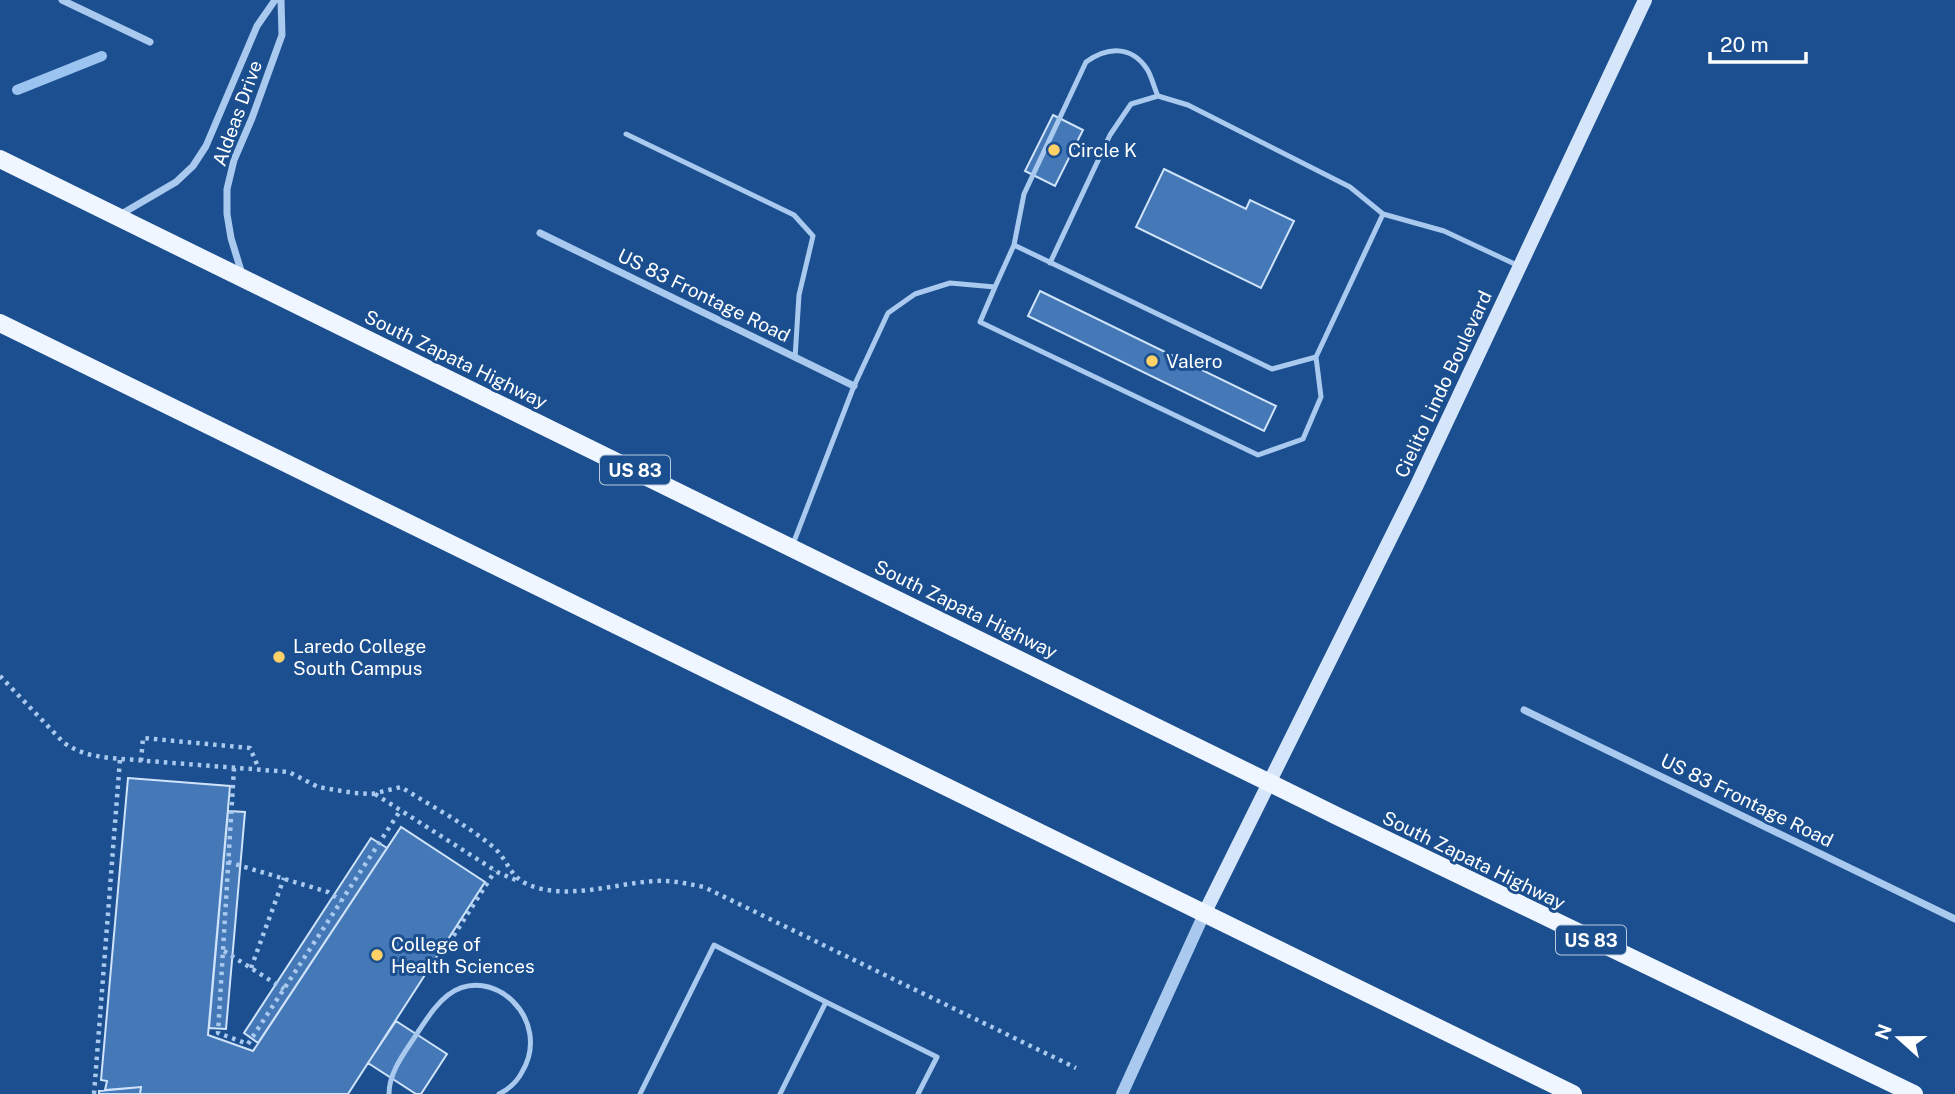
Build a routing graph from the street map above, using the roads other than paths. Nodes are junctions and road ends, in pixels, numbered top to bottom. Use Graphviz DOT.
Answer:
graph roads {
  1 [pos="62,0"];
  2 [pos="275,0"];
  3 [pos="281,0"];
  4 [pos="1644,0"];
  5 [pos="150,42"];
  6 [pos="1158,96"];
  7 [pos="626,134"];
  8 [pos="0,159"];
  9 [pos="1383,214"];
  10 [pos="118,216"];
  11 [pos="540,233"];
  12 [pos="1014,245"];
  13 [pos="1050,263"];
  14 [pos="1519,265"];
  15 [pos="243,278"];
  16 [pos="995,287"];
  17 [pos="0,323"];
  18 [pos="1316,357"];
  19 [pos="795,358"];
  20 [pos="854,386"];
  21 [pos="792,547"];
  22 [pos="1524,710"];
  23 [pos="1269,782"];
  24 [pos="1205,912"];
  25 [pos="1955,919"];
  26 [pos="827,1002"];
  27 [pos="389,1094"];
  28 [pos="499,1094"];
  29 [pos="640,1094"];
  30 [pos="780,1094"];
  31 [pos="918,1094"];
  32 [pos="1122,1094"];
  33 [pos="1573,1094"];
  34 [pos="1914,1094"];
  1 -- 5 [label="street"];
  2 -- 10 [label="street, Aldeas Drive"];
  3 -- 15 [label="street, Aldeas Drive"];
  4 -- 14 [label="main road, Cielito Lindo Boulevard"];
  6 -- 9 [label="lane"];
  6 -- 12 [label="lane"];
  6 -- 13 [label="lane"];
  7 -- 19 [label="lane"];
  8 -- 10 [label="main road, South Zapata Highway / US 83"];
  9 -- 14 [label="lane"];
  9 -- 18 [label="lane"];
  10 -- 15 [label="main road, South Zapata Highway / US 83"];
  11 -- 19 [label="street, US 83 Frontage Road"];
  12 -- 13 [label="lane"];
  12 -- 16 [label="lane"];
  13 -- 18 [label="lane"];
  14 -- 23 [label="main road, Cielito Lindo Boulevard"];
  15 -- 21 [label="main road, South Zapata Highway / US 83"];
  16 -- 18 [label="lane"];
  16 -- 20 [label="lane"];
  17 -- 24 [label="main road"];
  19 -- 20 [label="street, US 83 Frontage Road"];
  20 -- 21 [label="lane"];
  21 -- 23 [label="main road, South Zapata Highway / US 83"];
  22 -- 25 [label="street, US 83 Frontage Road"];
  23 -- 24 [label="main road, Cielito Lindo Boulevard"];
  23 -- 34 [label="main road, South Zapata Highway / US 83"];
  24 -- 32 [label="street"];
  24 -- 33 [label="main road"];
  26 -- 29 [label="lane"];
  26 -- 30 [label="lane"];
  26 -- 31 [label="lane"];
  27 -- 28 [label="lane"];
}
